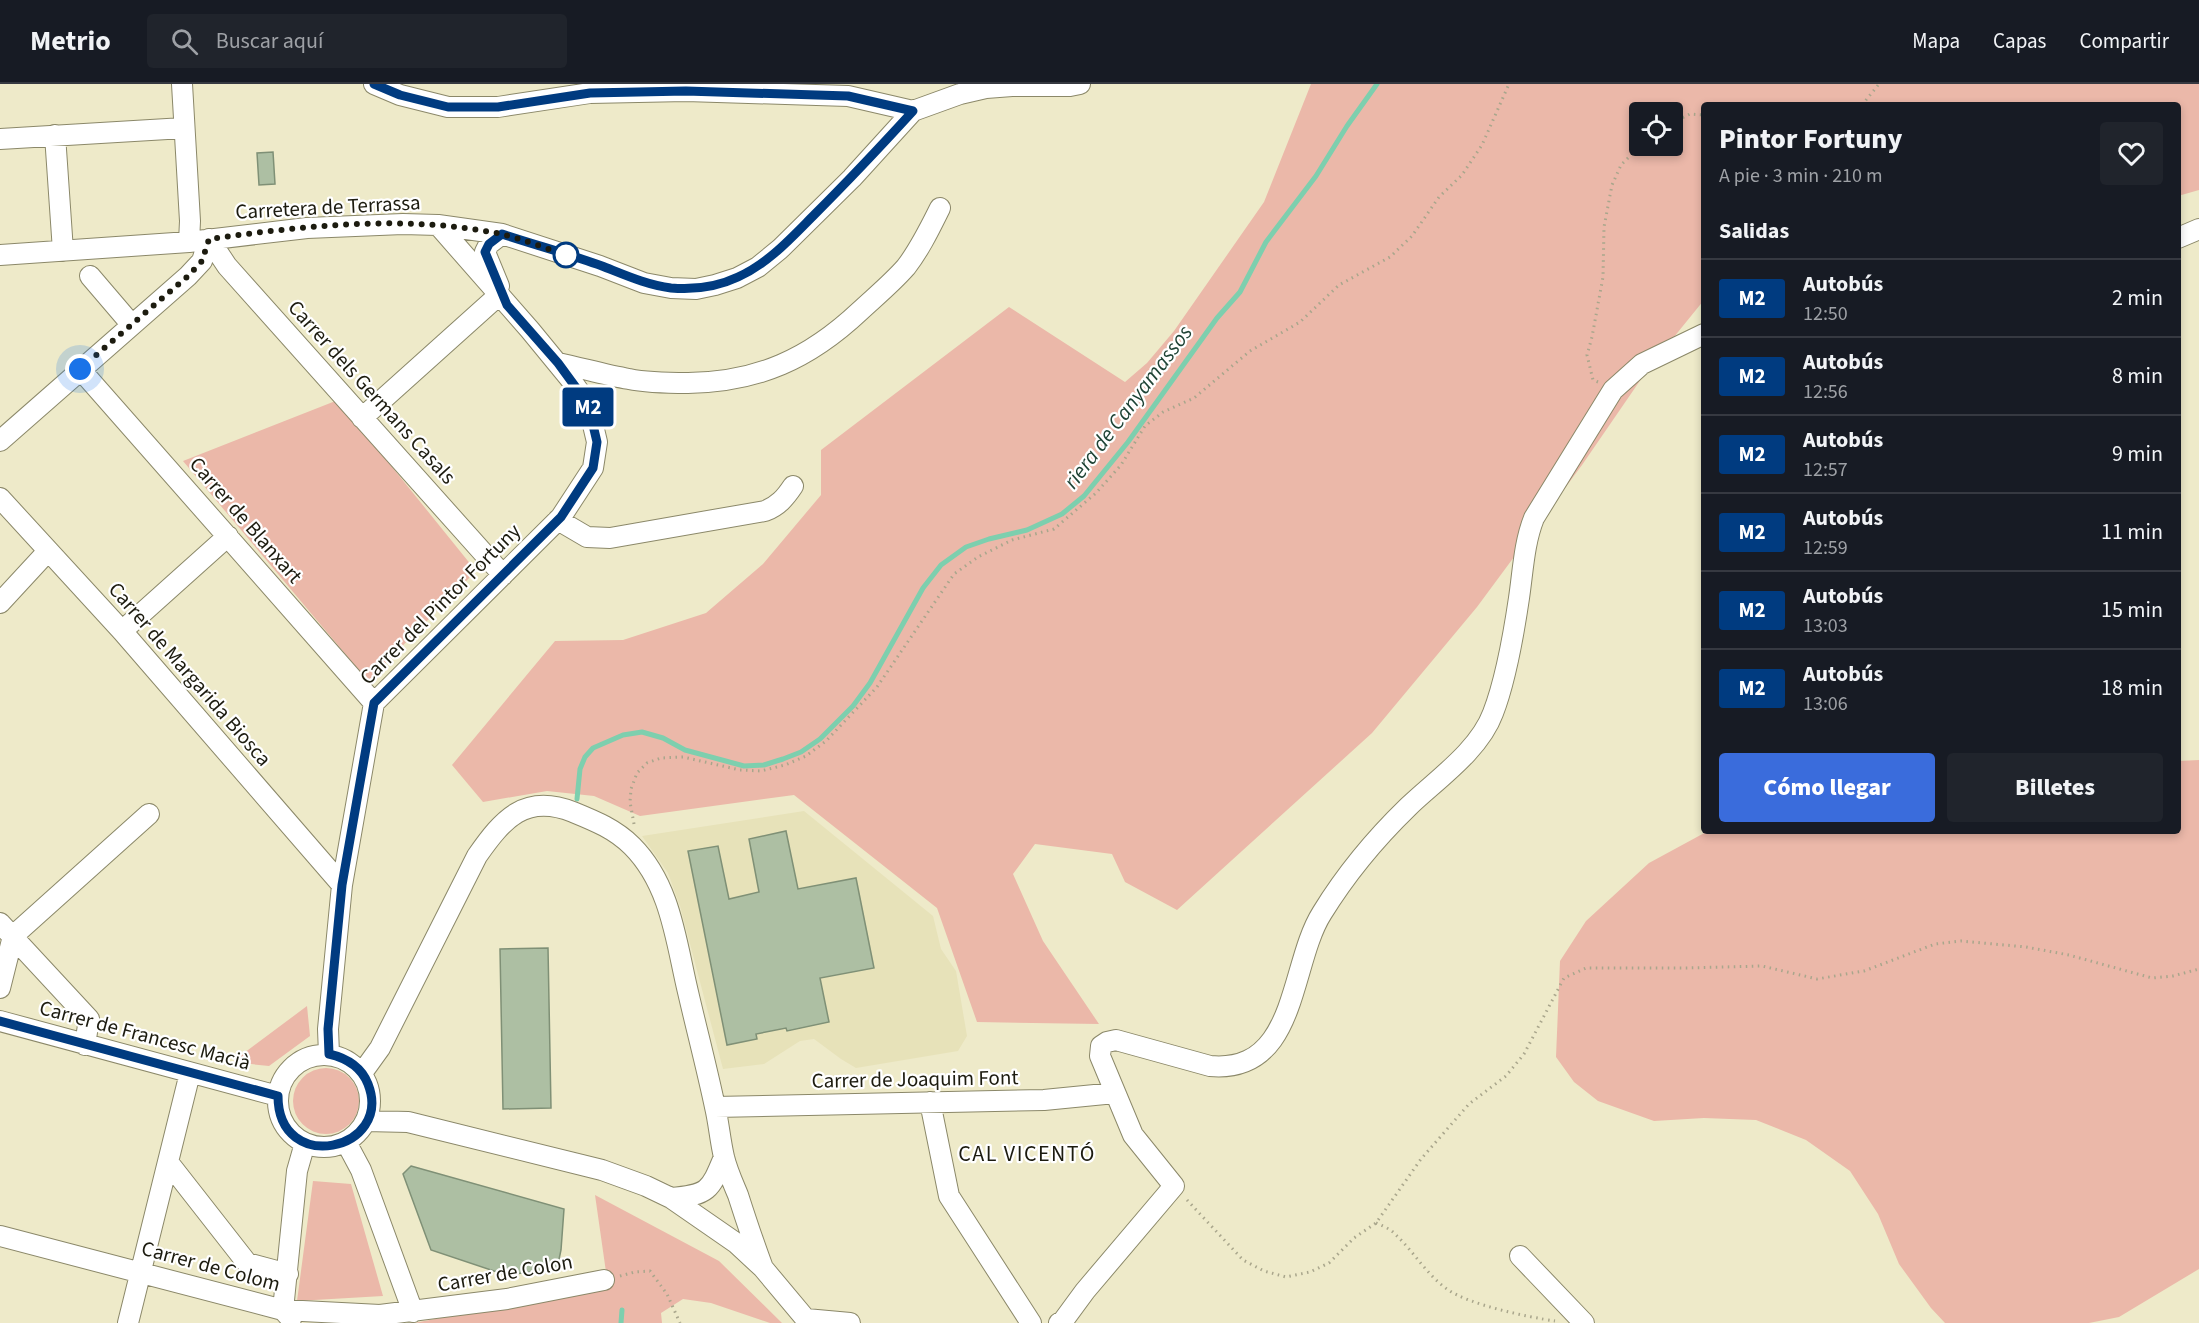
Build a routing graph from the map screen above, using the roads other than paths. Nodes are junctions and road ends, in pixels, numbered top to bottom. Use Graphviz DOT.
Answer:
graph roads {
  1 [pos="182,84"];
  2 [pos="374,84"];
  3 [pos="1074,85"];
  4 [pos="913,111"];
  5 [pos="184,128"];
  6 [pos="55,135"];
  7 [pos="0,139"];
  8 [pos="940,208"];
  9 [pos="438,225"];
  10 [pos="2199,229"];
  11 [pos="502,234"];
  12 [pos="2181,237"];
  13 [pos="209,239"];
  14 [pos="189,242"];
  15 [pos="63,251"];
  16 [pos="1,255"];
  17 [pos="503,300"];
  18 [pos="131,324"];
  19 [pos="1701,335"];
  20 [pos="558,363"];
  21 [pos="80,369"];
  22 [pos="362,418"];
  23 [pos="0,441"];
  24 [pos="793,486"];
  25 [pos="0,498"];
  26 [pos="558,520"];
  27 [pos="228,536"];
  28 [pos="48,551"];
  29 [pos="503,575"];
  30 [pos="0,603"];
  31 [pos="122,630"];
  32 [pos="374,703"];
  33 [pos="149,814"];
  34 [pos="342,885"];
  35 [pos="7,930"];
  36 [pos="0,988"];
  37 [pos="0,1021"];
  38 [pos="85,1045"];
  39 [pos="329,1054"];
  40 [pos="190,1073"];
  41 [pos="362,1073"];
  42 [pos="1114,1093"];
  43 [pos="278,1096"];
  44 [pos="371,1096"];
  45 [pos="930,1102"];
  46 [pos="715,1107"];
  47 [pos="366,1121"];
  48 [pos="408,1122"];
  49 [pos="346,1142"];
  50 [pos="305,1143"];
  51 [pos="724,1157"];
  52 [pos="168,1162"];
  53 [pos="671,1198"];
  54 [pos="0,1236"];
  55 [pos="1520,1256"];
  56 [pos="763,1268"];
  57 [pos="140,1272"];
  58 [pos="288,1274"];
  59 [pos="604,1280"];
  60 [pos="413,1312"];
  61 [pos="289,1316"];
  62 [pos="808,1321"];
  63 [pos="128,1323"];
  64 [pos="850,1323"];
  65 [pos="1031,1323"];
  66 [pos="1059,1323"];
  67 [pos="1584,1323"];
  1 -- 5 [label="street"];
  2 -- 4 [label="street"];
  3 -- 4 [label="street, Carretera de Terrassa"];
  4 -- 11 [label="street, Carretera de Terrassa"];
  5 -- 6 [label="street"];
  5 -- 14 [label="street"];
  6 -- 7 [label="street"];
  6 -- 15 [label="street"];
  8 -- 20 [label="street"];
  9 -- 11 [label="street, Carretera de Terrassa"];
  9 -- 13 [label="street, Carretera de Terrassa"];
  9 -- 17 [label="street, Carrer del Pintor Fortuny"];
  10 -- 12 [label="street"];
  11 -- 17 [label="street, Carrer del Pintor Fortuny"];
  13 -- 14 [label="street, Carretera de Terrassa"];
  13 -- 18 [label="street"];
  13 -- 22 [label="street, Carrer dels Germans Casals"];
  14 -- 15 [label="street, Carretera de Terrassa"];
  15 -- 16 [label="street, Carretera de Terrassa"];
  15 -- 18 [label="street"];
  17 -- 20 [label="street, Carrer del Pintor Fortuny"];
  17 -- 22 [label="street"];
  18 -- 21 [label="street"];
  19 -- 42 [label="street"];
  20 -- 26 [label="street, Carrer del Pintor Fortuny"];
  21 -- 23 [label="street"];
  21 -- 27 [label="street, Carrer de Blanxart"];
  22 -- 29 [label="street, Carrer dels Germans Casals"];
  24 -- 26 [label="street"];
  25 -- 28 [label="street, Carrer de Margarida Biosca"];
  26 -- 29 [label="street, Carrer del Pintor Fortuny"];
  27 -- 31 [label="street"];
  27 -- 32 [label="street, Carrer de Blanxart"];
  28 -- 30 [label="street"];
  28 -- 31 [label="street, Carrer de Margarida Biosca"];
  29 -- 32 [label="street, Carrer del Pintor Fortuny"];
  31 -- 34 [label="street, Carrer de Margarida Biosca"];
  32 -- 34 [label="street, Carrer del Pintor Fortuny"];
  33 -- 35 [label="street"];
  34 -- 39 [label="street, Carrer del Pintor Fortuny"];
  35 -- 36 [label="street"];
  35 -- 38 [label="street"];
  37 -- 38 [label="street, Carrer de Francesc Macià"];
  38 -- 40 [label="street, Carrer de Francesc Macià"];
  39 -- 41 [label="street"];
  39 -- 43 [label="street"];
  40 -- 43 [label="street, Carrer de Francesc Macià"];
  40 -- 52 [label="street"];
  41 -- 44 [label="street"];
  41 -- 46 [label="street"];
  42 -- 45 [label="street, Carrer de Joaquim Font"];
  42 -- 66 [label="street"];
  43 -- 50 [label="street"];
  44 -- 47 [label="street"];
  44 -- 48 [label="street"];
  45 -- 46 [label="street, Carrer de Joaquim Font"];
  45 -- 65 [label="street"];
  46 -- 51 [label="street"];
  47 -- 48 [label="street"];
  47 -- 49 [label="street"];
  48 -- 53 [label="street"];
  49 -- 50 [label="street"];
  49 -- 60 [label="street"];
  50 -- 58 [label="street"];
  51 -- 53 [label="street"];
  51 -- 56 [label="street"];
  52 -- 57 [label="street"];
  52 -- 58 [label="street"];
  53 -- 56 [label="street"];
  54 -- 57 [label="street, Carrer de Colom"];
  55 -- 67 [label="street"];
  56 -- 62 [label="street"];
  57 -- 61 [label="street, Carrer de Colom"];
  57 -- 63 [label="street"];
  58 -- 61 [label="street"];
  59 -- 60 [label="street, Carrer de Colon"];
  60 -- 61 [label="street, Carrer de Colom"];
  62 -- 64 [label="street"];
}
